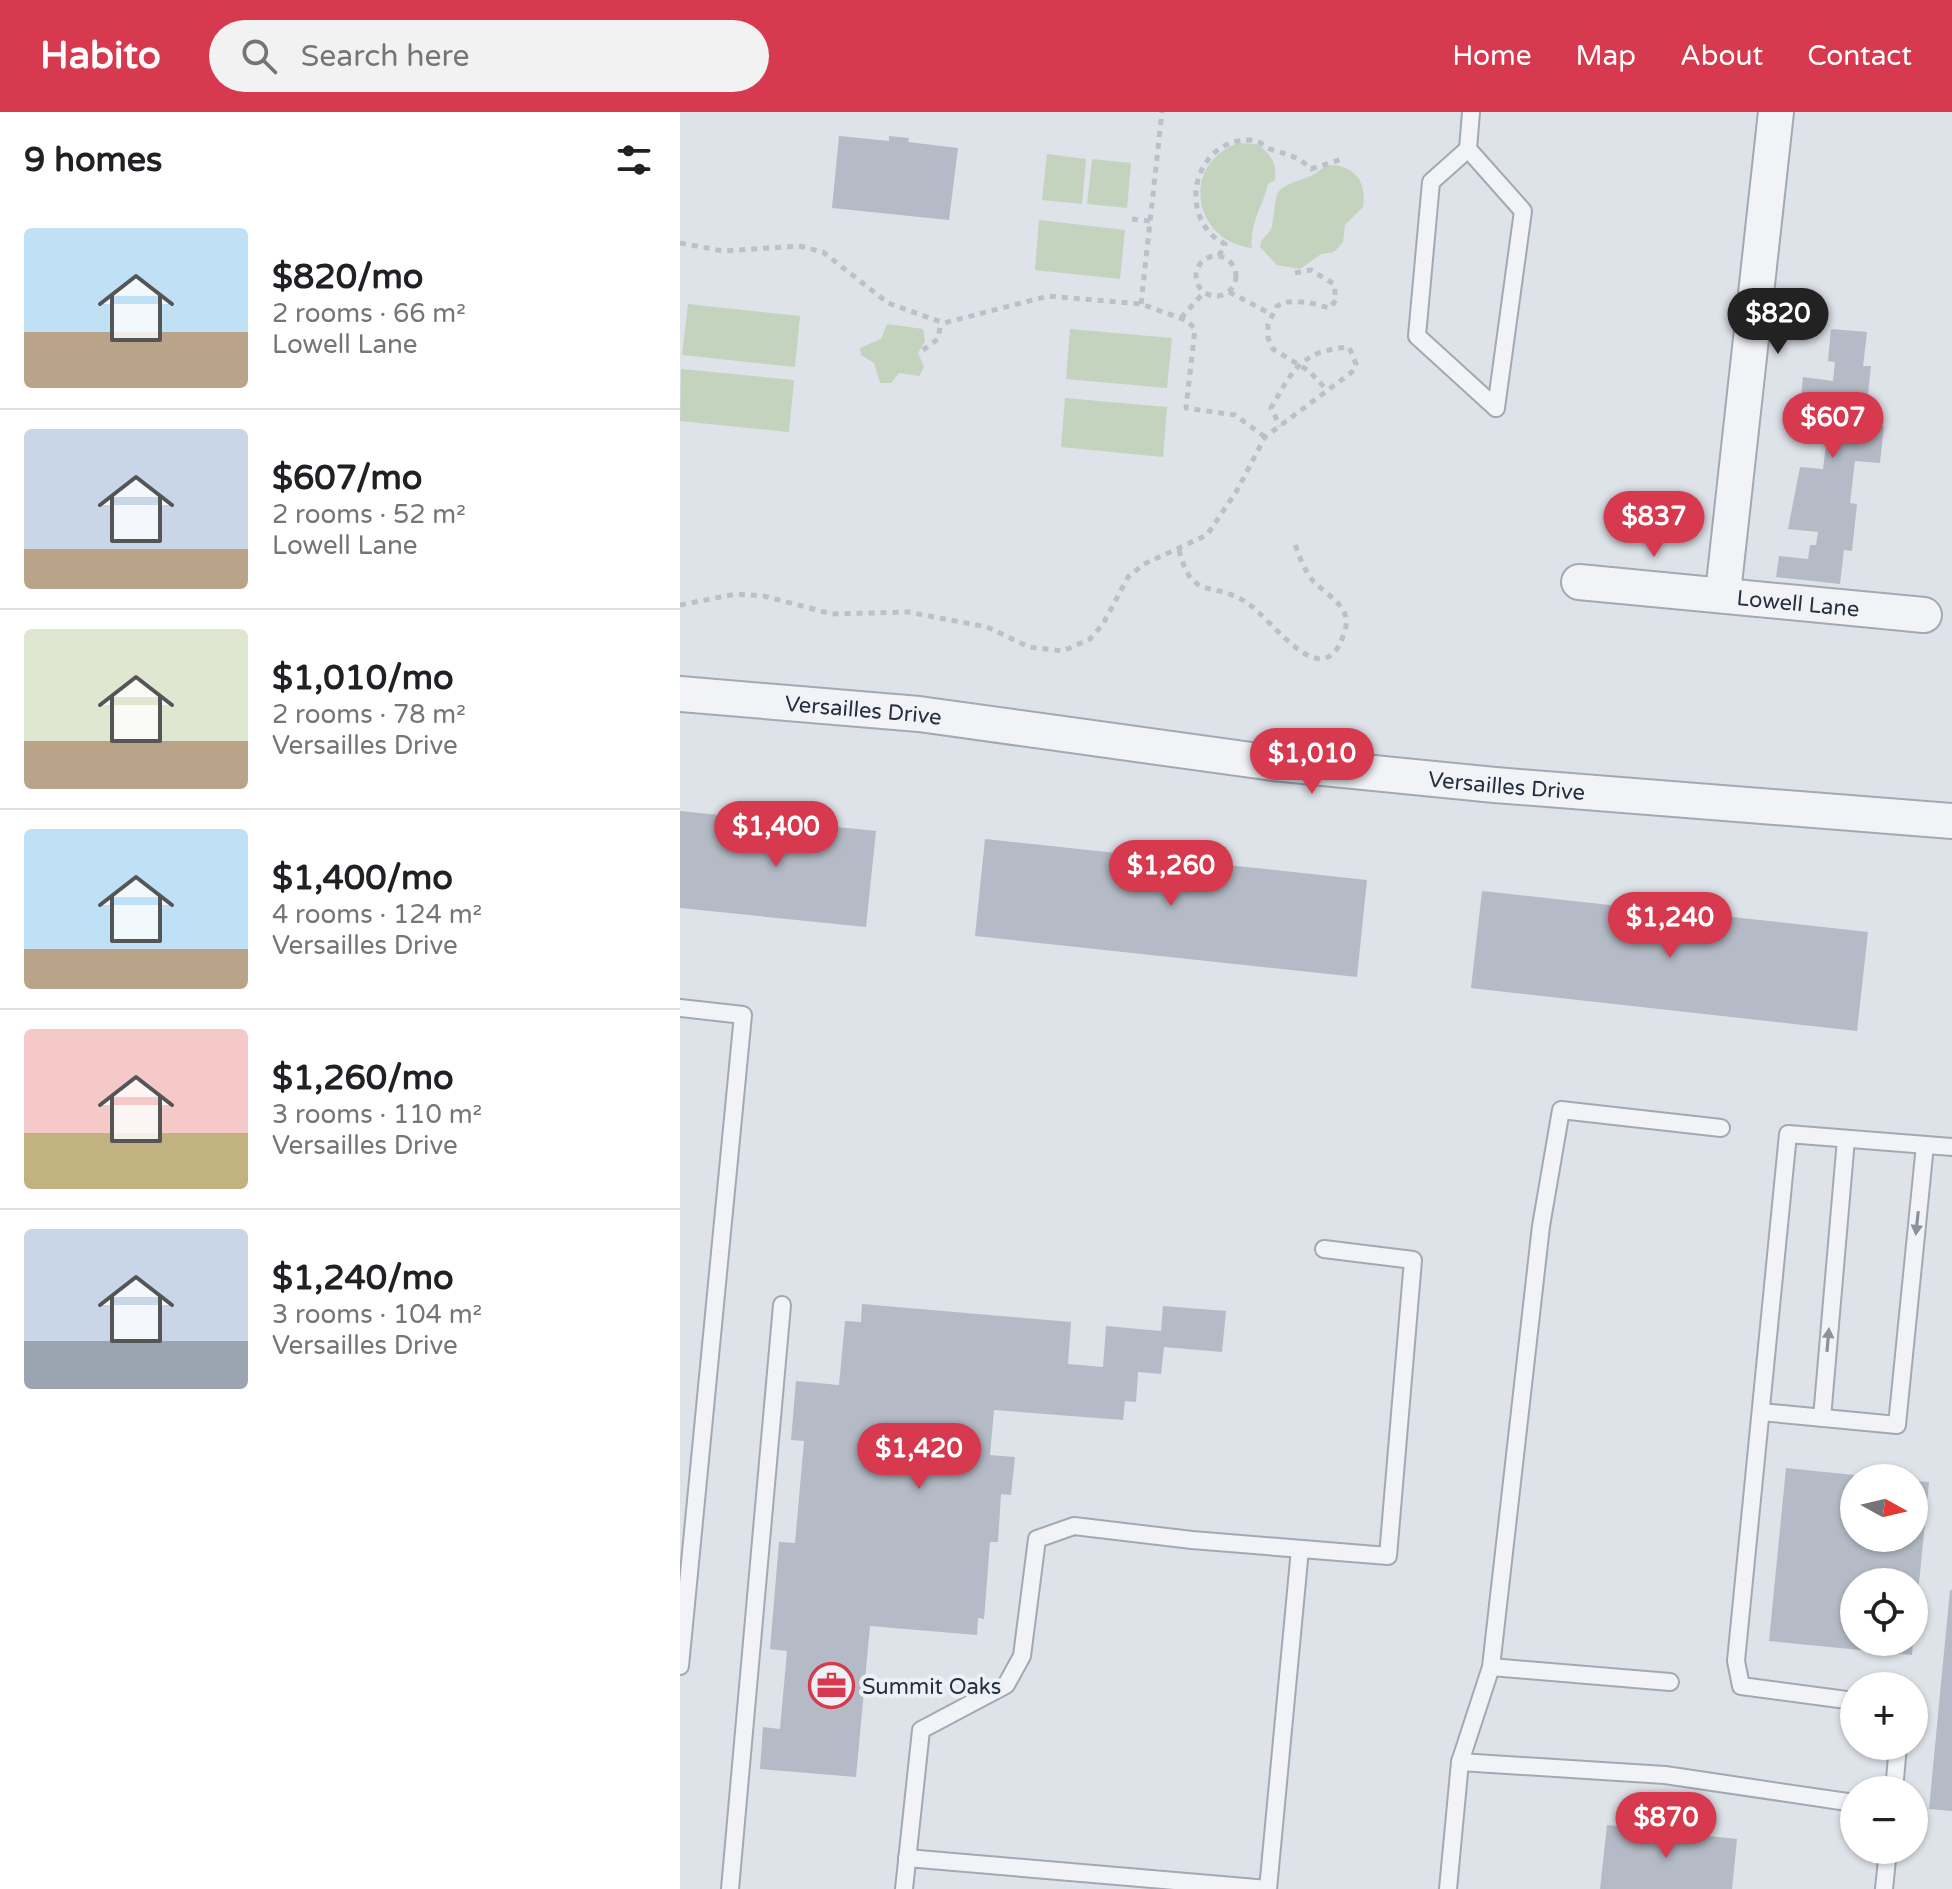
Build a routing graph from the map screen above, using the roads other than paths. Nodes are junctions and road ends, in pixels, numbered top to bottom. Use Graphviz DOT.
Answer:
graph roads {
  1 [pos="1471,112"];
  2 [pos="1776,112"];
  3 [pos="1468,149"];
  4 [pos="1579,582"];
  5 [pos="1723,593"];
  6 [pos="1924,615"];
  7 [pos="680,694"];
  8 [pos="1952,821"];
  9 [pos="680,1008"];
  10 [pos="1721,1128"];
  11 [pos="1846,1139"];
  12 [pos="1925,1145"];
  13 [pos="1952,1147"];
  14 [pos="1324,1249"];
  15 [pos="782,1305"];
  16 [pos="1761,1412"];
  17 [pos="1822,1418"];
  18 [pos="1300,1549"];
  19 [pos="680,1666"];
  20 [pos="1491,1667"];
  21 [pos="1670,1682"];
  22 [pos="1840,1699"];
  23 [pos="1460,1762"];
  24 [pos="1840,1801"];
  25 [pos="907,1858"];
  26 [pos="1887,1864"];
  27 [pos="730,1889"];
  28 [pos="904,1889"];
  29 [pos="1448,1889"];
  30 [pos="1884,1889"];
  1 -- 3 [label="lane"];
  2 -- 5 [label="street, Lowell Lane"];
  3 -- 3 [label="lane"];
  4 -- 5 [label="street"];
  5 -- 6 [label="street, Lowell Lane"];
  7 -- 8 [label="street, Versailles Drive"];
  9 -- 19 [label="lane"];
  10 -- 20 [label="lane"];
  11 -- 12 [label="lane"];
  11 -- 16 [label="lane"];
  17 -- 11 [label="lane, one-way"];
  12 -- 13 [label="lane"];
  12 -- 17 [label="lane, one-way"];
  14 -- 18 [label="lane"];
  15 -- 27 [label="lane"];
  16 -- 17 [label="lane"];
  16 -- 22 [label="lane"];
  18 -- 25 [label="lane"];
  18 -- 25 [label="lane"];
  20 -- 21 [label="lane"];
  20 -- 23 [label="lane"];
  23 -- 24 [label="lane"];
  23 -- 29 [label="lane"];
  25 -- 28 [label="lane"];
  26 -- 30 [label="lane"];
}
